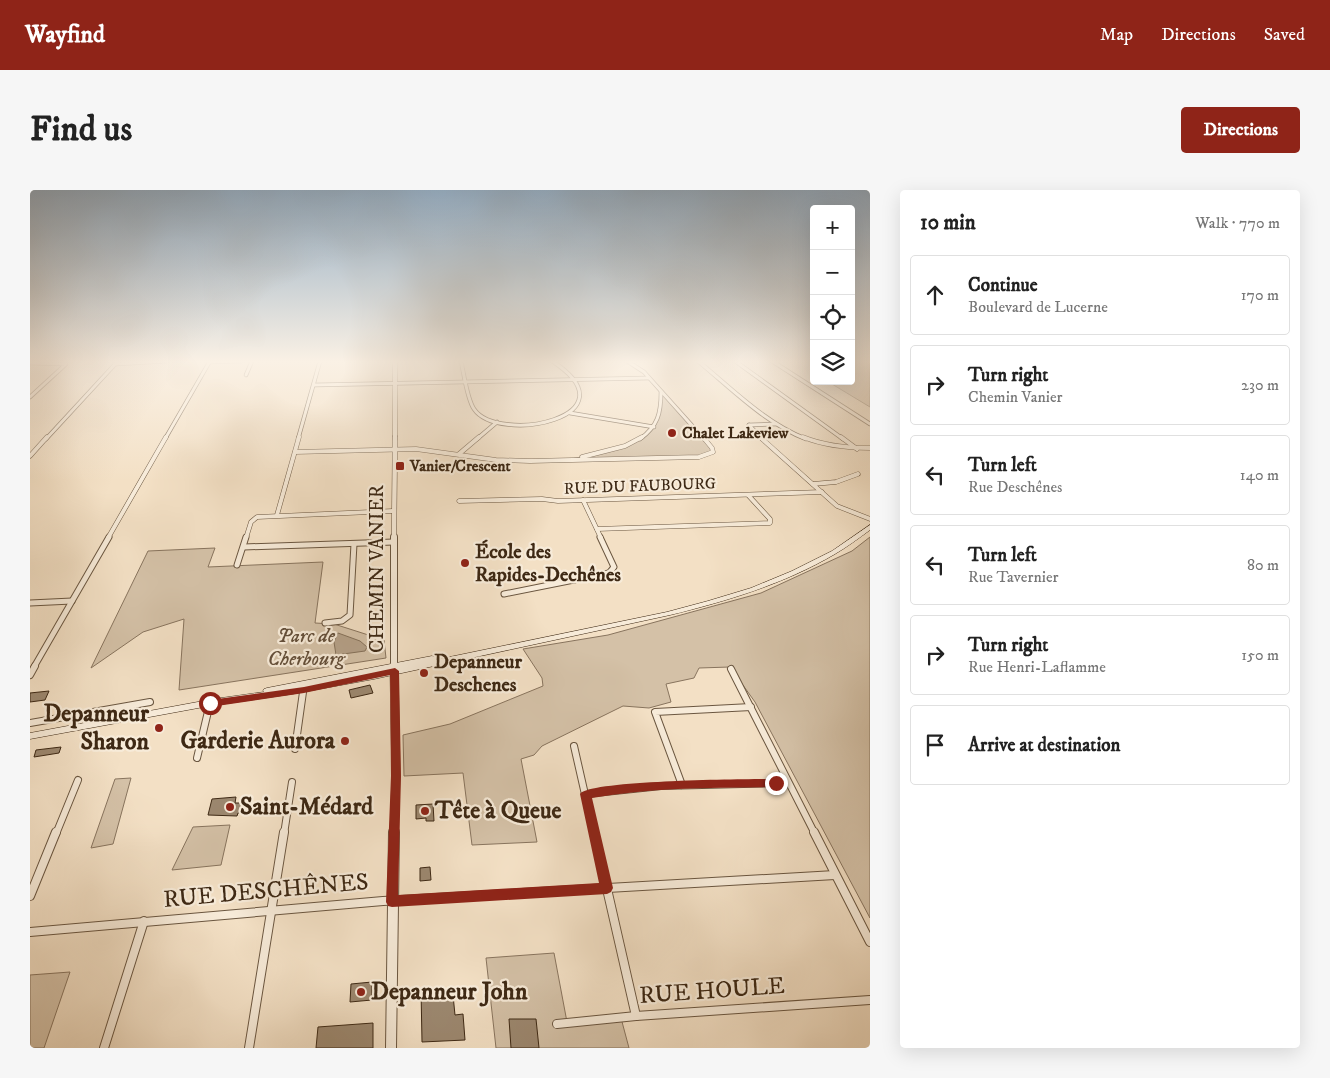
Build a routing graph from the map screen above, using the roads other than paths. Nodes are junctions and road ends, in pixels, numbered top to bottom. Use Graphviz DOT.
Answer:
graph roads {
  1 [pos="81,401"];
  2 [pos="187,401"];
  3 [pos="309,401"];
  4 [pos="394,401"];
  5 [pos="472,401"];
  6 [pos="577,401"];
  7 [pos="661,401"];
  8 [pos="669,401"];
  9 [pos="748,401"];
  10 [pos="791,401"];
  11 [pos="834,401"];
  12 [pos="570,413"];
  13 [pos="497,422"];
  14 [pos="776,424"];
  15 [pos="870,424"];
  16 [pos="654,427"];
  17 [pos="870,448"];
  18 [pos="395,449"];
  19 [pos="857,449"];
  20 [pos="295,452"];
  21 [pos="458,454"];
  22 [pos="30,456"];
  23 [pos="562,460"];
  24 [pos="858,474"];
  25 [pos="813,484"];
  26 [pos="822,492"];
  27 [pos="748,495"];
  28 [pos="583,500"];
  29 [pos="459,501"];
  30 [pos="393,511"];
  31 [pos="277,515"];
  32 [pos="870,519"];
  33 [pos="870,527"];
  34 [pos="598,529"];
  35 [pos="394,542"];
  36 [pos="354,544"];
  37 [pos="244,547"];
  38 [pos="237,565"];
  39 [pos="504,594"];
  40 [pos="72,601"];
  41 [pos="30,604"];
  42 [pos="325,623"];
  43 [pos="395,668"];
  44 [pos="731,669"];
  45 [pos="30,675"];
  46 [pos="304,686"];
  47 [pos="150,702"];
  48 [pos="210,703"];
  49 [pos="751,707"];
  50 [pos="30,723"];
  51 [pos="30,736"];
  52 [pos="574,746"];
  53 [pos="295,749"];
  54 [pos="197,758"];
  55 [pos="78,780"];
  56 [pos="292,782"];
  57 [pos="788,783"];
  58 [pos="682,785"];
  59 [pos="586,794"];
  60 [pos="835,875"];
  61 [pos="607,888"];
  62 [pos="30,896"];
  63 [pos="392,902"];
  64 [pos="273,910"];
  65 [pos="144,921"];
  66 [pos="30,932"];
  67 [pos="870,942"];
  68 [pos="870,1000"];
  69 [pos="636,1016"];
  70 [pos="557,1024"];
  71 [pos="104,1048"];
  72 [pos="249,1048"];
  73 [pos="392,1048"];
  1 -- 22 [label="street"];
  2 -- 40 [label="street"];
  3 -- 20 [label="street"];
  4 -- 18 [label="street, CHEMIN VANIER"];
  5 -- 13 [label="street"];
  6 -- 12 [label="street"];
  7 -- 16 [label="street"];
  8 -- 23 [label="street"];
  9 -- 14 [label="street"];
  10 -- 19 [label="street"];
  11 -- 15 [label="street"];
  12 -- 13 [label="street"];
  12 -- 16 [label="street"];
  13 -- 21 [label="street"];
  14 -- 19 [label="street"];
  14 -- 25 [label="street"];
  16 -- 23 [label="street"];
  17 -- 19 [label="street"];
  18 -- 20 [label="street"];
  18 -- 21 [label="street"];
  18 -- 30 [label="street, CHEMIN VANIER"];
  20 -- 31 [label="street"];
  21 -- 23 [label="street"];
  24 -- 25 [label="street"];
  25 -- 26 [label="street"];
  26 -- 27 [label="street, RUE DU FAUBOURG"];
  26 -- 32 [label="street"];
  27 -- 28 [label="street, RUE DU FAUBOURG"];
  27 -- 34 [label="street"];
  28 -- 29 [label="street, RUE DU FAUBOURG"];
  28 -- 34 [label="street"];
  30 -- 31 [label="street"];
  30 -- 35 [label="street, CHEMIN VANIER"];
  31 -- 37 [label="street"];
  33 -- 43 [label="main road"];
  34 -- 39 [label="street"];
  35 -- 36 [label="street"];
  35 -- 43 [label="street, CHEMIN VANIER"];
  36 -- 37 [label="street"];
  36 -- 42 [label="street"];
  37 -- 38 [label="street"];
  40 -- 41 [label="street"];
  40 -- 45 [label="street"];
  43 -- 46 [label="main road"];
  43 -- 63 [label="street, CHEMIN VANIER"];
  44 -- 49 [label="street"];
  46 -- 48 [label="main road"];
  46 -- 53 [label="street"];
  47 -- 50 [label="street"];
  48 -- 51 [label="main road"];
  48 -- 54 [label="street"];
  49 -- 57 [label="street"];
  49 -- 58 [label="street"];
  52 -- 59 [label="street"];
  55 -- 62 [label="street"];
  56 -- 64 [label="street"];
  57 -- 58 [label="street"];
  57 -- 60 [label="street"];
  58 -- 59 [label="street"];
  59 -- 61 [label="street"];
  60 -- 61 [label="street, RUE DESCHÊNES"];
  60 -- 67 [label="street"];
  61 -- 63 [label="street, RUE DESCHÊNES"];
  61 -- 69 [label="street"];
  63 -- 64 [label="street, RUE DESCHÊNES"];
  63 -- 73 [label="street, CHEMIN VANIER"];
  64 -- 65 [label="street, RUE DESCHÊNES"];
  64 -- 72 [label="street"];
  65 -- 66 [label="street, RUE DESCHÊNES"];
  65 -- 71 [label="street"];
  68 -- 69 [label="street, RUE HOULE"];
  69 -- 70 [label="street, RUE HOULE"];
}
